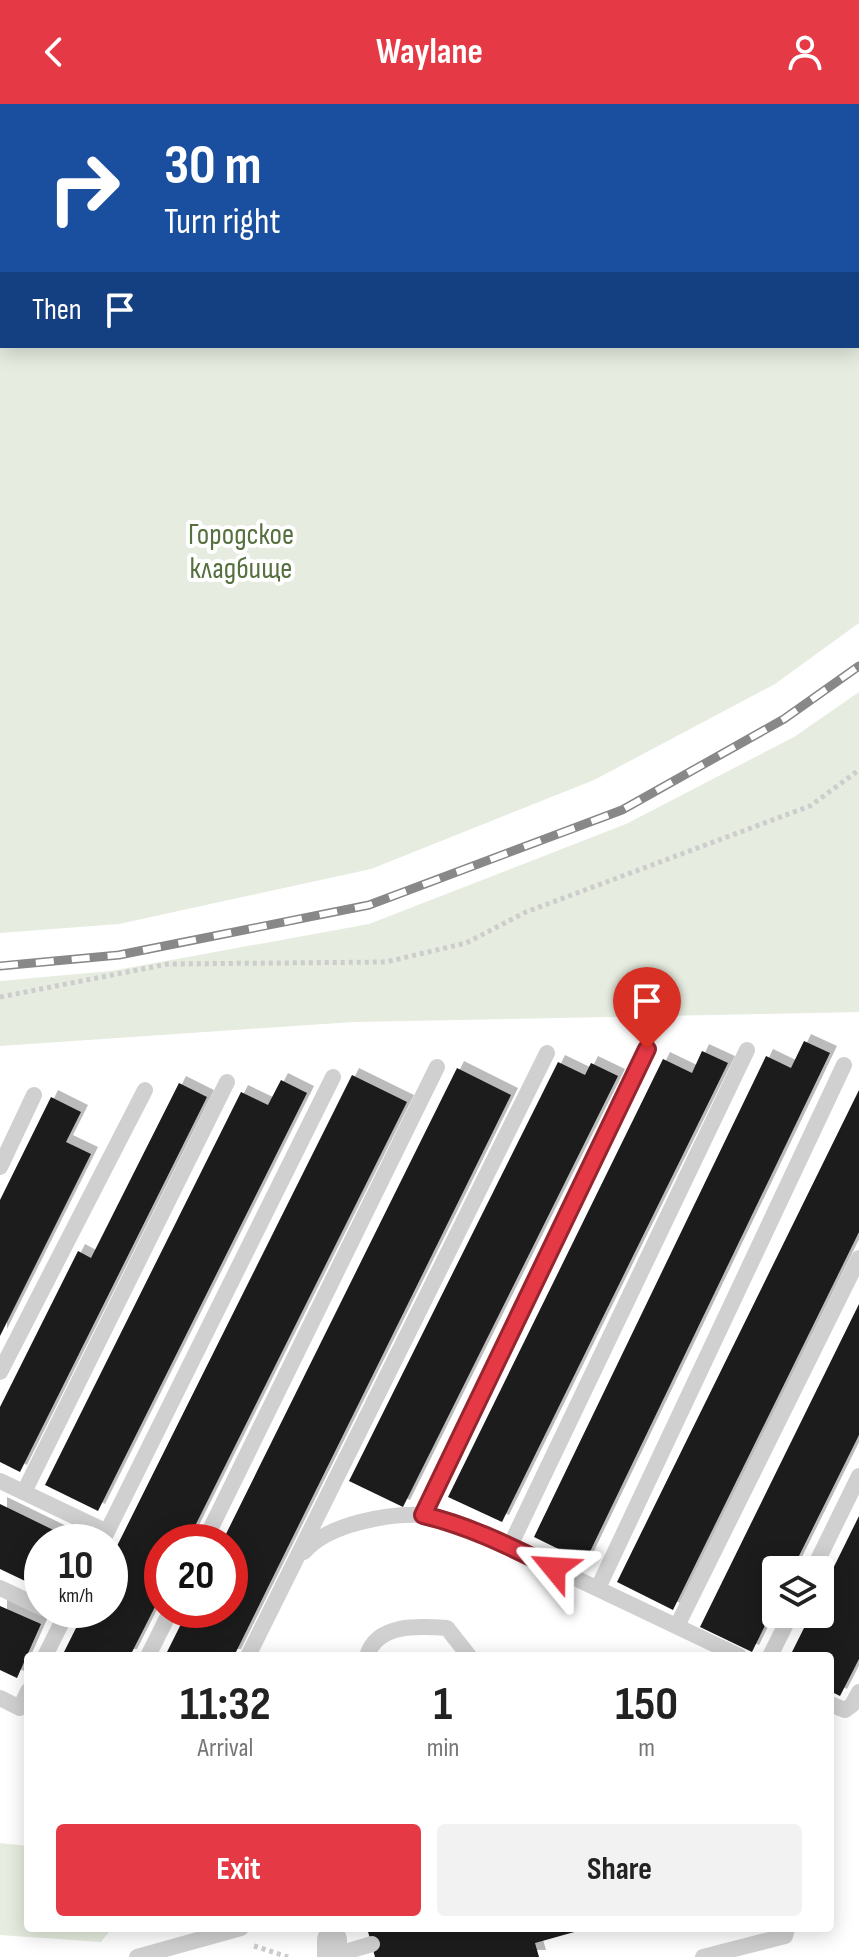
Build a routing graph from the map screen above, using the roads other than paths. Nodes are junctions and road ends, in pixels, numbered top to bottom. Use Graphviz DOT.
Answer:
graph roads {
  1 [pos="647,1049"];
  2 [pos="747,1050"];
  3 [pos="547,1053"];
  4 [pos="844,1065"];
  5 [pos="437,1067"];
  6 [pos="333,1077"];
  7 [pos="227,1082"];
  8 [pos="145,1090"];
  9 [pos="34,1095"];
  10 [pos="0,1167"];
  11 [pos="859,1258"];
  12 [pos="0,1372"];
  13 [pos="859,1476"];
  14 [pos="0,1481"];
  15 [pos="24,1492"];
  16 [pos="423,1515"];
  17 [pos="82,1524"];
  18 [pos="111,1524"];
  19 [pos="213,1524"];
  20 [pos="510,1546"];
  21 [pos="820,1556"];
  22 [pos="293,1565"];
  23 [pos="0,1588"];
  24 [pos="598,1588"];
  25 [pos="24,1599"];
  26 [pos="677,1626"];
  27 [pos="59,1628"];
  28 [pos="162,1628"];
  29 [pos="784,1628"];
  30 [pos="47,1652"];
  31 [pos="150,1652"];
  32 [pos="250,1652"];
  33 [pos="368,1652"];
  34 [pos="466,1652"];
  35 [pos="731,1652"];
  36 [pos="772,1652"];
  37 [pos="859,1692"];
  38 [pos="0,1698"];
  39 [pos="834,1706"];
  40 [pos="0,1709"];
  41 [pos="24,1710"];
  42 [pos="227,1932"];
  43 [pos="786,1932"];
  44 [pos="202,1939"];
  45 [pos="330,1942"];
  46 [pos="372,1944"];
  47 [pos="207,1956"];
  48 [pos="137,1957"];
  49 [pos="703,1957"];
  1 -- 16 [label="lane"];
  2 -- 20 [label="lane"];
  3 -- 22 [label="lane"];
  4 -- 24 [label="lane"];
  5 -- 19 [label="lane"];
  6 -- 18 [label="lane"];
  7 -- 15 [label="lane"];
  8 -- 12 [label="lane"];
  9 -- 10 [label="lane"];
  11 -- 26 [label="lane"];
  13 -- 21 [label="lane"];
  14 -- 15 [label="lane"];
  15 -- 17 [label="lane"];
  16 -- 20 [label="lane"];
  16 -- 22 [label="lane"];
  20 -- 24 [label="lane"];
  22 -- 32 [label="lane"];
  23 -- 25 [label="lane"];
  24 -- 26 [label="lane"];
  26 -- 35 [label="lane"];
  27 -- 30 [label="lane"];
  28 -- 31 [label="lane"];
  29 -- 36 [label="lane"];
  33 -- 34 [label="lane"];
  37 -- 39 [label="lane"];
  38 -- 41 [label="lane"];
  40 -- 41 [label="lane"];
  42 -- 44 [label="lane"];
  43 -- 49 [label="lane"];
  44 -- 47 [label="lane"];
  44 -- 48 [label="lane"];
  45 -- 46 [label="lane"];
}
